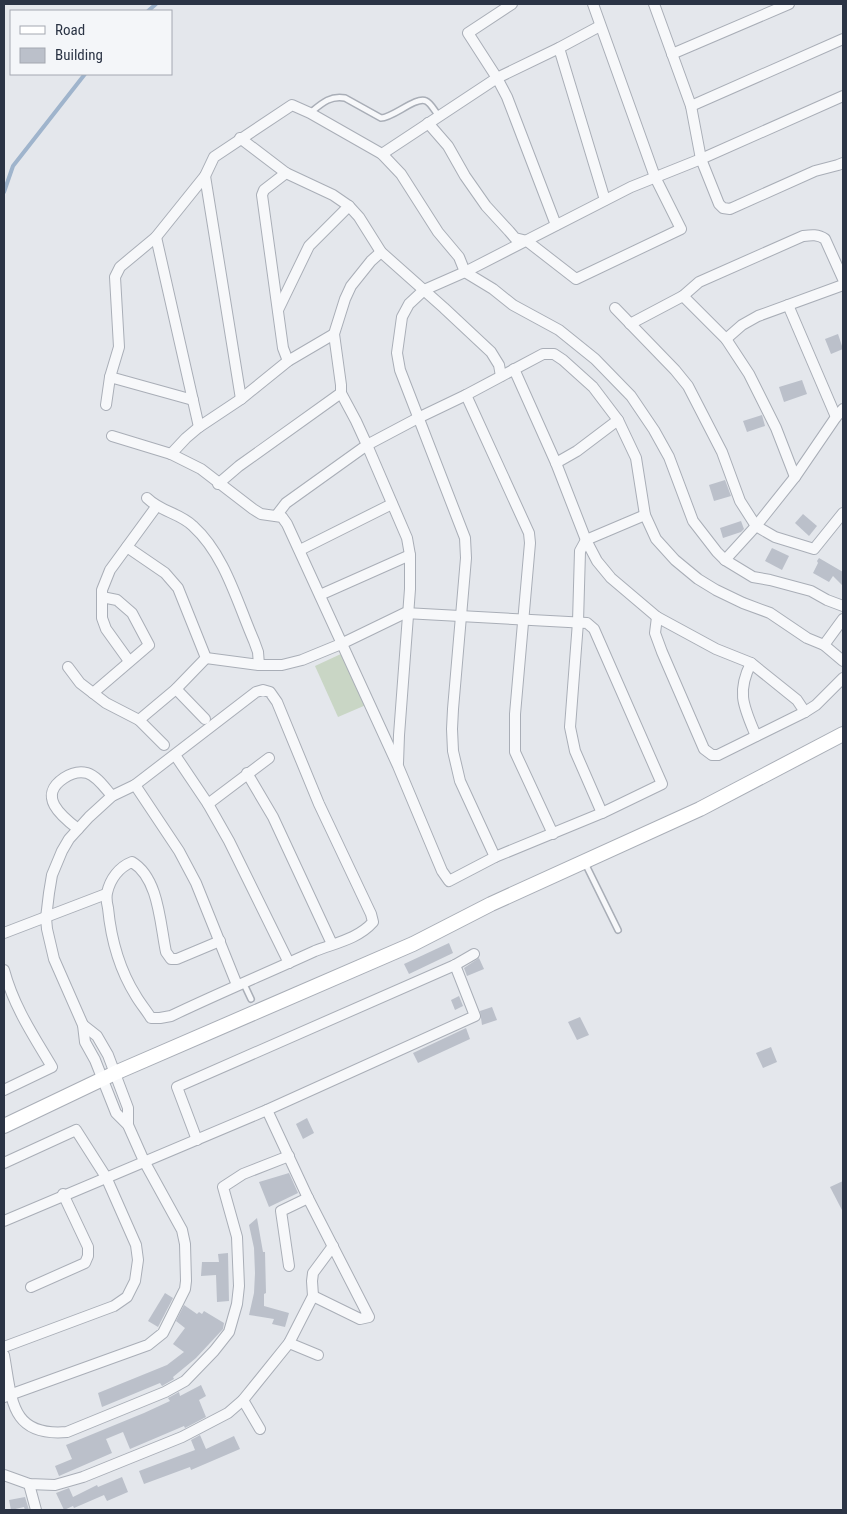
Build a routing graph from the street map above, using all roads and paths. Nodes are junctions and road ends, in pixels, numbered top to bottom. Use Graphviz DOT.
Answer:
graph roads {
  1 [pos="592,4"];
  2 [pos="654,4"];
  3 [pos="789,4"];
  4 [pos="508,5"];
  5 [pos="600,26"];
  6 [pos="843,40"];
  7 [pos="559,48"];
  8 [pos="672,54"];
  9 [pos="497,78"];
  10 [pos="843,96"];
  11 [pos="691,106"];
  12 [pos="310,113"];
  13 [pos="439,116"];
  14 [pos="428,123"];
  15 [pos="240,138"];
  16 [pos="382,154"];
  17 [pos="701,159"];
  18 [pos="842,168"];
  19 [pos="286,173"];
  20 [pos="205,176"];
  21 [pos="655,177"];
  22 [pos="605,200"];
  23 [pos="349,206"];
  24 [pos="556,225"];
  25 [pos="156,237"];
  26 [pos="527,240"];
  27 [pos="381,252"];
  28 [pos="465,272"];
  29 [pos="843,279"];
  30 [pos="843,285"];
  31 [pos="424,290"];
  32 [pos="684,296"];
  33 [pos="788,305"];
  34 [pos="614,308"];
  35 [pos="278,311"];
  36 [pos="630,324"];
  37 [pos="334,334"];
  38 [pos="726,339"];
  39 [pos="288,361"];
  40 [pos="514,369"];
  41 [pos="501,376"];
  42 [pos="110,377"];
  43 [pos="341,393"];
  44 [pos="466,395"];
  45 [pos="241,399"];
  46 [pos="193,400"];
  47 [pos="106,405"];
  48 [pos="840,413"];
  49 [pos="418,418"];
  50 [pos="618,420"];
  51 [pos="199,427"];
  52 [pos="112,436"];
  53 [pos="367,445"];
  54 [pos="171,454"];
  55 [pos="556,463"];
  56 [pos="796,477"];
  57 [pos="218,484"];
  58 [pos="147,498"];
  59 [pos="392,504"];
  60 [pos="156,507"];
  61 [pos="843,513"];
  62 [pos="645,515"];
  63 [pos="276,516"];
  64 [pos="756,526"];
  65 [pos="586,540"];
  66 [pos="127,547"];
  67 [pos="300,550"];
  68 [pos="410,555"];
  69 [pos="725,560"];
  70 [pos="320,595"];
  71 [pos="102,597"];
  72 [pos="843,606"];
  73 [pos="409,613"];
  74 [pos="461,616"];
  75 [pos="657,617"];
  76 [pos="523,619"];
  77 [pos="843,619"];
  78 [pos="578,622"];
  79 [pos="341,644"];
  80 [pos="824,645"];
  81 [pos="206,658"];
  82 [pos="129,661"];
  83 [pos="843,661"];
  84 [pos="751,663"];
  85 [pos="259,665"];
  86 [pos="68,667"];
  87 [pos="843,678"];
  88 [pos="176,689"];
  89 [pos="93,693"];
  90 [pos="805,712"];
  91 [pos="204,719"];
  92 [pos="139,720"];
  93 [pos="843,734"];
  94 [pos="756,736"];
  95 [pos="164,745"];
  96 [pos="175,755"];
  97 [pos="269,758"];
  98 [pos="398,766"];
  99 [pos="247,773"];
  100 [pos="136,785"];
  101 [pos="112,796"];
  102 [pos="208,804"];
  103 [pos="602,812"];
  104 [pos="78,829"];
  105 [pos="553,834"];
  106 [pos="495,857"];
  107 [pos="585,862"];
  108 [pos="106,894"];
  109 [pos="46,918"];
  110 [pos="618,930"];
  111 [pos="4,933"];
  112 [pos="220,941"];
  113 [pos="332,944"];
  114 [pos="474,954"];
  115 [pos="289,963"];
  116 [pos="455,965"];
  117 [pos="4,970"];
  118 [pos="240,983"];
  119 [pos="251,999"];
  120 [pos="109,1076"];
  121 [pos="4,1090"];
  122 [pos="267,1110"];
  123 [pos="4,1126"];
  124 [pos="197,1140"];
  125 [pos="289,1156"];
  126 [pos="144,1161"];
  127 [pos="4,1162"];
  128 [pos="106,1177"];
  129 [pos="63,1194"];
  130 [pos="308,1198"];
  131 [pos="4,1221"];
  132 [pos="333,1246"];
  133 [pos="289,1266"];
  134 [pos="31,1287"];
  135 [pos="313,1296"];
  136 [pos="289,1343"];
  137 [pos="4,1348"];
  138 [pos="4,1355"];
  139 [pos="318,1355"];
  140 [pos="8,1396"];
  141 [pos="242,1400"];
  142 [pos="260,1429"];
  143 [pos="4,1475"];
  144 [pos="29,1484"];
  145 [pos="36,1510"];
  1 -- 5 [label="street"];
  2 -- 8 [label="street"];
  3 -- 8 [label="street"];
  4 -- 9 [label="street"];
  5 -- 7 [label="street"];
  5 -- 21 [label="street"];
  6 -- 11 [label="street"];
  7 -- 9 [label="street"];
  7 -- 22 [label="street"];
  8 -- 11 [label="street"];
  9 -- 13 [label="street"];
  9 -- 24 [label="street"];
  10 -- 17 [label="street"];
  11 -- 17 [label="street"];
  12 -- 13 [label="lane"];
  12 -- 15 [label="street"];
  12 -- 16 [label="street"];
  13 -- 14 [label="street"];
  14 -- 16 [label="street"];
  14 -- 26 [label="street"];
  15 -- 19 [label="street"];
  15 -- 20 [label="street"];
  16 -- 28 [label="street"];
  17 -- 18 [label="street"];
  17 -- 21 [label="street"];
  19 -- 23 [label="street"];
  19 -- 35 [label="street"];
  20 -- 25 [label="street"];
  20 -- 45 [label="street"];
  21 -- 22 [label="street"];
  21 -- 26 [label="street"];
  22 -- 24 [label="street"];
  23 -- 27 [label="street"];
  23 -- 35 [label="street"];
  24 -- 26 [label="street"];
  25 -- 42 [label="street"];
  25 -- 46 [label="street"];
  26 -- 28 [label="street"];
  27 -- 31 [label="street"];
  27 -- 37 [label="street"];
  28 -- 31 [label="street"];
  28 -- 69 [label="street"];
  29 -- 32 [label="street"];
  30 -- 33 [label="street"];
  31 -- 41 [label="street"];
  31 -- 49 [label="street"];
  32 -- 36 [label="street"];
  32 -- 38 [label="street"];
  33 -- 38 [label="street"];
  33 -- 48 [label="street"];
  34 -- 36 [label="street"];
  35 -- 39 [label="street"];
  36 -- 64 [label="street"];
  37 -- 39 [label="street"];
  37 -- 43 [label="street"];
  38 -- 56 [label="street"];
  39 -- 45 [label="street"];
  40 -- 41 [label="street"];
  40 -- 50 [label="street"];
  40 -- 55 [label="street"];
  41 -- 44 [label="street"];
  42 -- 46 [label="street"];
  42 -- 47 [label="street"];
  43 -- 53 [label="street"];
  43 -- 57 [label="street"];
  44 -- 49 [label="street"];
  44 -- 76 [label="street"];
  45 -- 51 [label="street"];
  46 -- 51 [label="street"];
  48 -- 56 [label="street"];
  49 -- 53 [label="street"];
  49 -- 74 [label="street"];
  50 -- 55 [label="street"];
  50 -- 62 [label="street"];
  51 -- 54 [label="street"];
  52 -- 54 [label="street"];
  53 -- 59 [label="street"];
  53 -- 63 [label="street"];
  54 -- 57 [label="street"];
  55 -- 65 [label="street"];
  56 -- 64 [label="street"];
  57 -- 63 [label="street"];
  58 -- 60 [label="street"];
  59 -- 67 [label="street"];
  59 -- 68 [label="street"];
  60 -- 66 [label="street"];
  60 -- 85 [label="street"];
  61 -- 64 [label="street"];
  62 -- 65 [label="street"];
  62 -- 80 [label="street"];
  63 -- 67 [label="street"];
  64 -- 69 [label="street"];
  65 -- 75 [label="street"];
  65 -- 78 [label="street"];
  66 -- 71 [label="street"];
  66 -- 81 [label="street"];
  67 -- 70 [label="street"];
  68 -- 70 [label="street"];
  68 -- 73 [label="street"];
  69 -- 72 [label="street"];
  70 -- 79 [label="street"];
  71 -- 82 [label="street"];
  71 -- 82 [label="street"];
  73 -- 74 [label="street"];
  73 -- 79 [label="street"];
  73 -- 98 [label="street"];
  74 -- 76 [label="street"];
  74 -- 106 [label="street"];
  75 -- 84 [label="street"];
  75 -- 94 [label="street"];
  76 -- 78 [label="street"];
  76 -- 105 [label="street"];
  77 -- 80 [label="street"];
  78 -- 103 [label="street"];
  78 -- 103 [label="street"];
  79 -- 85 [label="street"];
  79 -- 98 [label="street"];
  80 -- 83 [label="street"];
  81 -- 85 [label="street"];
  81 -- 88 [label="street"];
  82 -- 89 [label="street"];
  84 -- 90 [label="street"];
  84 -- 94 [label="street"];
  86 -- 89 [label="street"];
  87 -- 90 [label="street"];
  88 -- 91 [label="street"];
  88 -- 92 [label="street"];
  89 -- 92 [label="street"];
  90 -- 94 [label="street"];
  92 -- 95 [label="street"];
  93 -- 107 [label="street"];
  96 -- 100 [label="street"];
  96 -- 102 [label="street"];
  96 -- 113 [label="street"];
  97 -- 99 [label="street"];
  98 -- 106 [label="street"];
  99 -- 102 [label="street"];
  99 -- 113 [label="street"];
  100 -- 101 [label="street"];
  100 -- 112 [label="street"];
  101 -- 104 [label="street"];
  101 -- 104 [label="street"];
  102 -- 115 [label="street"];
  103 -- 105 [label="street"];
  104 -- 109 [label="street"];
  105 -- 106 [label="street"];
  107 -- 110 [label="lane"];
  107 -- 120 [label="street"];
  108 -- 109 [label="street"];
  108 -- 112 [label="street"];
  108 -- 118 [label="street"];
  109 -- 111 [label="street"];
  109 -- 120 [label="street"];
  112 -- 118 [label="street"];
  113 -- 115 [label="street"];
  114 -- 116 [label="street"];
  115 -- 118 [label="street"];
  116 -- 122 [label="street"];
  116 -- 124 [label="street"];
  117 -- 121 [label="street"];
  118 -- 119 [label="lane"];
  120 -- 123 [label="street"];
  120 -- 126 [label="street"];
  122 -- 124 [label="street"];
  122 -- 125 [label="street"];
  124 -- 126 [label="street"];
  125 -- 130 [label="street"];
  125 -- 140 [label="street"];
  126 -- 128 [label="street"];
  126 -- 140 [label="street"];
  127 -- 128 [label="street"];
  128 -- 129 [label="street"];
  128 -- 137 [label="street"];
  129 -- 131 [label="street"];
  129 -- 134 [label="street"];
  130 -- 132 [label="street"];
  130 -- 133 [label="street"];
  132 -- 135 [label="street"];
  132 -- 135 [label="street"];
  135 -- 136 [label="street"];
  136 -- 139 [label="street"];
  136 -- 141 [label="street"];
  138 -- 140 [label="street"];
  141 -- 142 [label="street"];
  141 -- 144 [label="street"];
  143 -- 144 [label="street"];
  144 -- 145 [label="street"];
}
